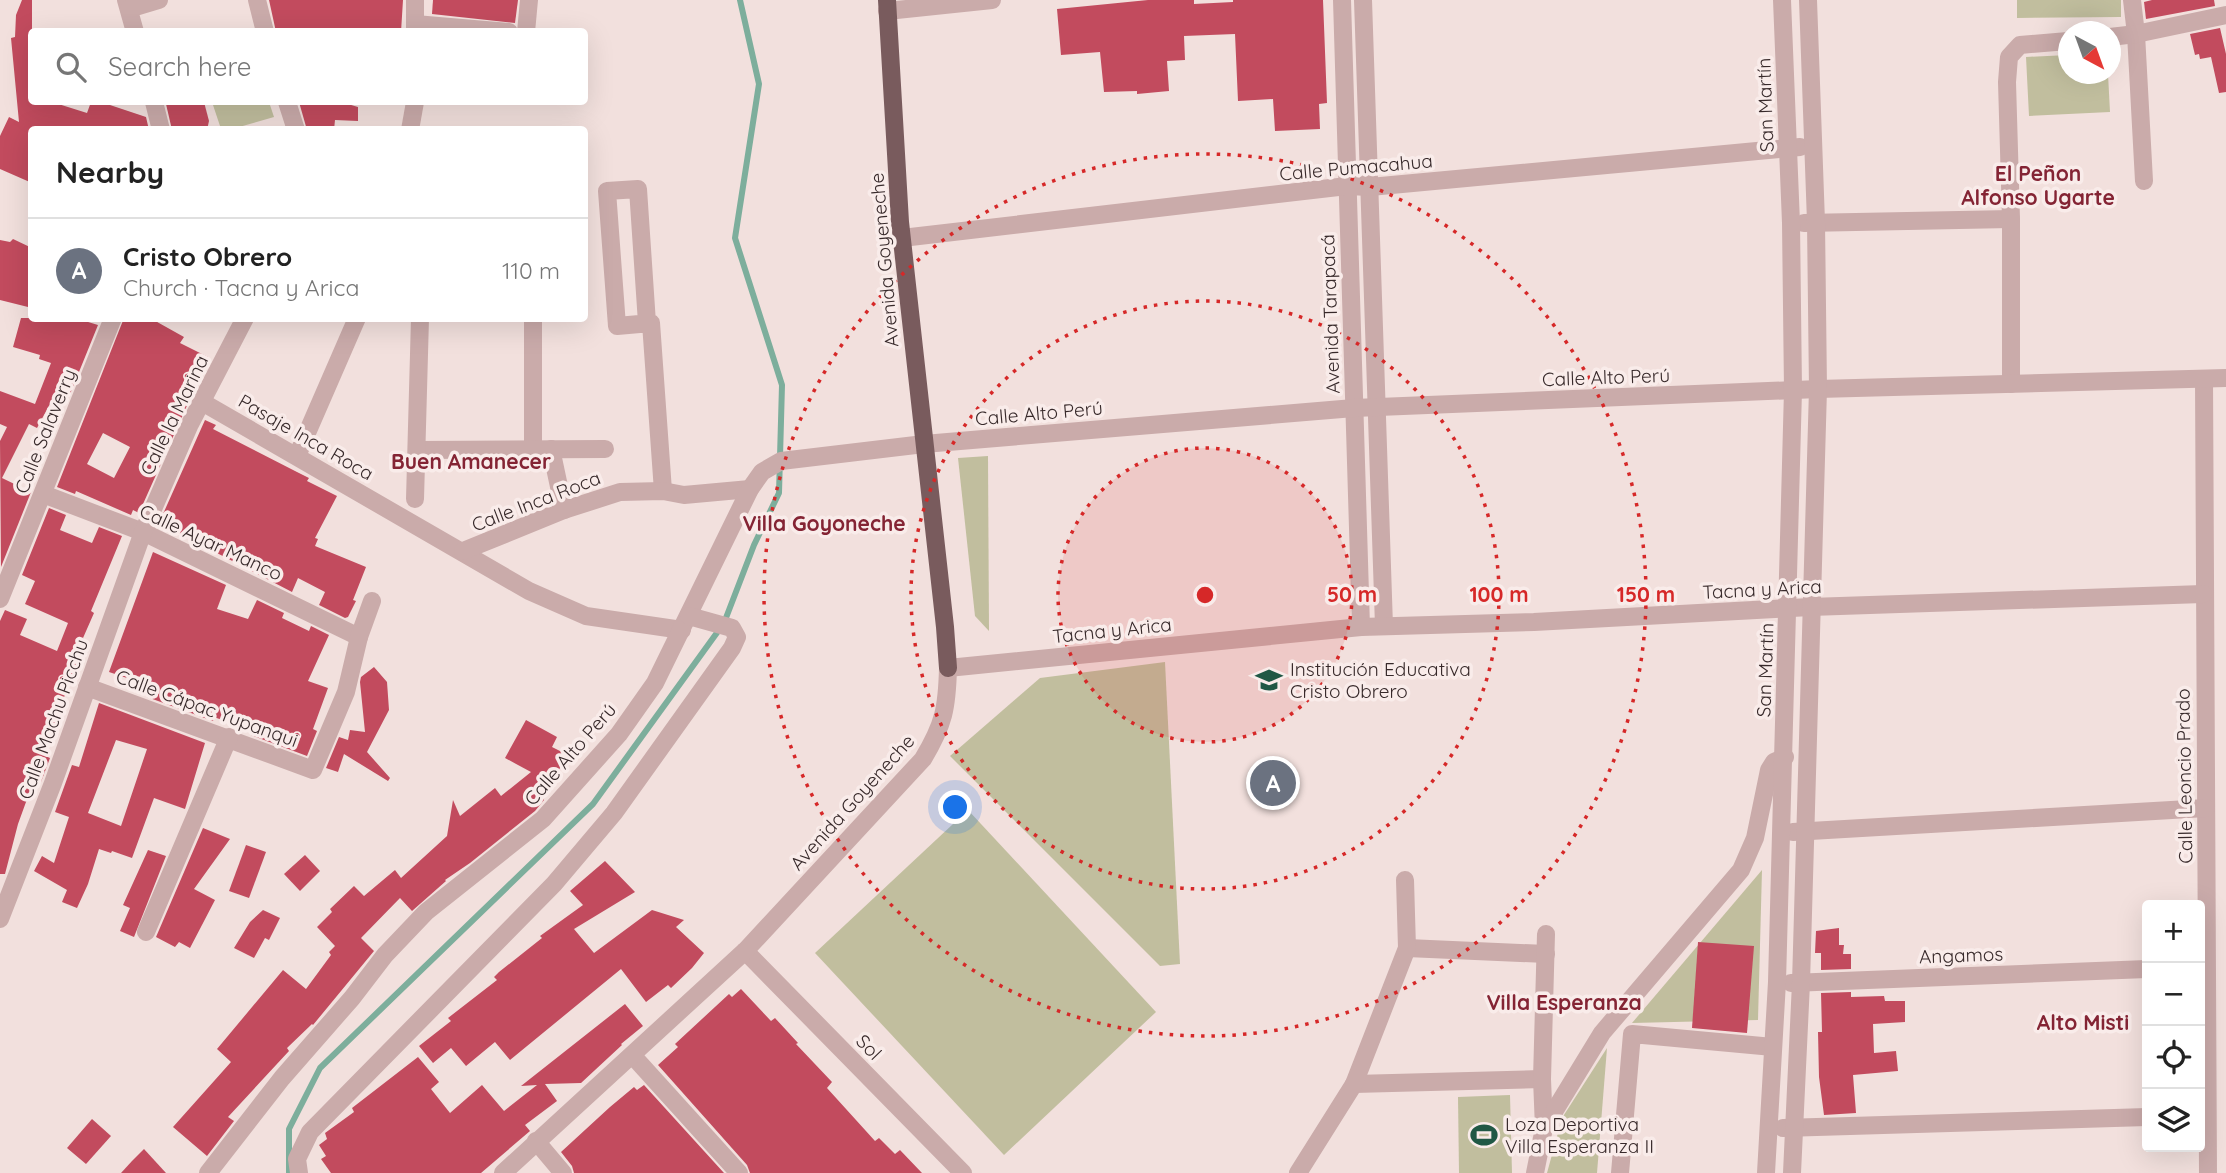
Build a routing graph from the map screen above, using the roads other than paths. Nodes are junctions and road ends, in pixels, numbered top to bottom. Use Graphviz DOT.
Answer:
graph roads {
  1 [pos="159,0"];
  2 [pos="257,0"];
  3 [pos="415,0"];
  4 [pos="529,0"];
  5 [pos="992,0"];
  6 [pos="1342,0"];
  7 [pos="1363,0"];
  8 [pos="1782,0"];
  9 [pos="1808,0"];
  10 [pos="2132,0"];
  11 [pos="127,5"];
  12 [pos="887,5"];
  13 [pos="2226,15"];
  14 [pos="134,28"];
  15 [pos="264,28"];
  16 [pos="415,28"];
  17 [pos="526,28"];
  18 [pos="2136,34"];
  19 [pos="2121,36"];
  20 [pos="2058,42"];
  21 [pos="154,105"];
  22 [pos="288,105"];
  23 [pos="414,105"];
  24 [pos="160,126"];
  25 [pos="295,126"];
  26 [pos="411,126"];
  27 [pos="1814,145"];
  28 [pos="1788,148"];
  29 [pos="2144,181"];
  30 [pos="1347,186"];
  31 [pos="1370,187"];
  32 [pos="2011,219"];
  33 [pos="1816,222"];
  34 [pos="1791,223"];
  35 [pos="902,238"];
  36 [pos="111,322"];
  37 [pos="243,322"];
  38 [pos="355,322"];
  39 [pos="420,322"];
  40 [pos="533,322"];
  41 [pos="647,323"];
  42 [pos="2226,378"];
  43 [pos="2204,379"];
  44 [pos="2011,384"];
  45 [pos="1818,389"];
  46 [pos="1793,390"];
  47 [pos="202,402"];
  48 [pos="1377,407"];
  49 [pos="1354,408"];
  50 [pos="925,444"];
  51 [pos="542,449"];
  52 [pos="605,449"];
  53 [pos="417,450"];
  54 [pos="297,456"];
  55 [pos="750,489"];
  56 [pos="663,491"];
  57 [pos="43,494"];
  58 [pos="415,499"];
  59 [pos="564,510"];
  60 [pos="143,532"];
  61 [pos="463,551"];
  62 [pos="2203,594"];
  63 [pos="0,599"];
  64 [pos="372,601"];
  65 [pos="1811,607"];
  66 [pos="1788,608"];
  67 [pos="686,623"];
  68 [pos="1384,626"];
  69 [pos="1361,627"];
  70 [pos="359,636"];
  71 [pos="948,668"];
  72 [pos="87,687"];
  73 [pos="229,737"];
  74 [pos="1782,757"];
  75 [pos="1806,757"];
  76 [pos="2206,808"];
  77 [pos="1804,832"];
  78 [pos="1780,833"];
  79 [pos="1405,880"];
  80 [pos="0,919"];
  81 [pos="146,932"];
  82 [pos="1546,934"];
  83 [pos="1407,948"];
  84 [pos="745,951"];
  85 [pos="1546,954"];
  86 [pos="2204,963"];
  87 [pos="2226,966"];
  88 [pos="2205,967"];
  89 [pos="2142,969"];
  90 [pos="1777,982"];
  91 [pos="1801,983"];
  92 [pos="2205,986"];
  93 [pos="1773,1047"];
  94 [pos="633,1056"];
  95 [pos="1542,1079"];
  96 [pos="1354,1084"];
  97 [pos="2212,1115"];
  98 [pos="2142,1117"];
  99 [pos="1544,1128"];
  100 [pos="1795,1128"];
  101 [pos="1769,1129"];
  102 [pos="536,1141"];
  103 [pos="208,1173"];
  104 [pos="299,1173"];
  105 [pos="503,1173"];
  106 [pos="563,1173"];
  107 [pos="739,1173"];
  108 [pos="963,1173"];
  109 [pos="1298,1173"];
  110 [pos="1535,1173"];
  111 [pos="1620,1173"];
  112 [pos="1766,1173"];
  113 [pos="1792,1173"];
  114 [pos="2208,1173"];
  1 -- 11 [label="street"];
  2 -- 15 [label="street"];
  3 -- 16 [label="street"];
  4 -- 17 [label="street"];
  5 -- 12 [label="street"];
  6 -- 30 [label="street, Avenida Tarapacá"];
  7 -- 31 [label="street"];
  8 -- 28 [label="street, San Martín"];
  9 -- 27 [label="street"];
  10 -- 18 [label="street"];
  11 -- 14 [label="street"];
  12 -- 35 [label="main road, Avenida Goyeneche"];
  13 -- 18 [label="street"];
  18 -- 19 [label="street"];
  18 -- 29 [label="street"];
  20 -- 32 [label="street"];
  21 -- 24 [label="street"];
  22 -- 25 [label="street"];
  23 -- 26 [label="street"];
  27 -- 28 [label="street, Calle Pumacahua"];
  27 -- 33 [label="street"];
  28 -- 31 [label="street, Calle Pumacahua"];
  28 -- 34 [label="street, San Martín"];
  30 -- 31 [label="street, Calle Pumacahua"];
  30 -- 35 [label="street, Calle Pumacahua"];
  30 -- 49 [label="street, Avenida Tarapacá"];
  31 -- 48 [label="street"];
  32 -- 33 [label="street"];
  32 -- 44 [label="street"];
  33 -- 34 [label="street"];
  33 -- 45 [label="street"];
  34 -- 46 [label="street, San Martín"];
  35 -- 50 [label="main road, Avenida Goyeneche"];
  36 -- 57 [label="street, Calle Salaverry"];
  37 -- 47 [label="street, Calle la Marina"];
  38 -- 54 [label="street"];
  39 -- 53 [label="street"];
  40 -- 51 [label="street"];
  41 -- 41 [label="street"];
  41 -- 56 [label="street"];
  42 -- 43 [label="street, Calle Alto Perú"];
  43 -- 44 [label="street, Calle Alto Perú"];
  43 -- 62 [label="street, Calle Leoncio Prado"];
  44 -- 45 [label="street, Calle Alto Perú"];
  45 -- 46 [label="street, Calle Alto Perú"];
  45 -- 65 [label="street"];
  46 -- 48 [label="street, Calle Alto Perú"];
  46 -- 66 [label="street, San Martín"];
  47 -- 54 [label="street, Pasaje Inca Roca"];
  47 -- 60 [label="street, Calle la Marina"];
  48 -- 49 [label="street, Calle Alto Perú"];
  48 -- 68 [label="street"];
  49 -- 50 [label="street, Calle Alto Perú"];
  49 -- 69 [label="street, Avenida Tarapacá"];
  50 -- 55 [label="street, Calle Alto Perú"];
  50 -- 71 [label="main road, Avenida Goyeneche"];
  51 -- 52 [label="street"];
  51 -- 53 [label="street"];
  51 -- 59 [label="street"];
  53 -- 58 [label="street"];
  54 -- 61 [label="street, Pasaje Inca Roca"];
  55 -- 56 [label="street, Calle Inca Roca"];
  55 -- 67 [label="street, Calle Alto Perú"];
  56 -- 59 [label="street, Calle Inca Roca"];
  57 -- 60 [label="street, Calle Ayar Manco"];
  57 -- 63 [label="street, Calle Salaverry"];
  59 -- 61 [label="street, Calle Inca Roca"];
  60 -- 70 [label="street, Calle Ayar Manco"];
  60 -- 72 [label="street, Calle Machu Picchu"];
  61 -- 67 [label="street, Pasaje Inca Roca"];
  62 -- 65 [label="street, Tacna y Arica"];
  62 -- 76 [label="street, Calle Leoncio Prado"];
  64 -- 70 [label="street"];
  65 -- 66 [label="street, Tacna y Arica"];
  65 -- 75 [label="street"];
  66 -- 68 [label="street, Tacna y Arica"];
  66 -- 74 [label="street, San Martín"];
  67 -- 103 [label="street, Calle Alto Perú"];
  67 -- 104 [label="street, Pasaje Inca Roca"];
  68 -- 69 [label="street, Tacna y Arica"];
  69 -- 71 [label="street, Tacna y Arica"];
  70 -- 73 [label="street, Calle Cápac Yupanqui"];
  71 -- 84 [label="street, Avenida Goyeneche"];
  72 -- 73 [label="street, Calle Cápac Yupanqui"];
  72 -- 80 [label="street, Calle Machu Picchu"];
  73 -- 81 [label="street"];
  74 -- 75 [label="street"];
  74 -- 78 [label="street, San Martín"];
  74 -- 99 [label="street"];
  75 -- 77 [label="street"];
  76 -- 77 [label="street"];
  76 -- 86 [label="street, Calle Leoncio Prado"];
  77 -- 78 [label="street"];
  77 -- 91 [label="street"];
  78 -- 90 [label="street, San Martín"];
  79 -- 83 [label="street"];
  82 -- 85 [label="street"];
  83 -- 85 [label="street"];
  83 -- 96 [label="street"];
  84 -- 94 [label="street, Avenida Goyeneche"];
  84 -- 108 [label="street, Sol"];
  85 -- 95 [label="street"];
  87 -- 88 [label="street"];
  89 -- 91 [label="street, Angamos"];
  90 -- 91 [label="street, Angamos"];
  90 -- 93 [label="street, San Martín"];
  91 -- 100 [label="street"];
  92 -- 97 [label="street, Calle Leoncio Prado"];
  93 -- 101 [label="street, San Martín"];
  93 -- 111 [label="street"];
  94 -- 102 [label="street, Avenida Goyeneche"];
  94 -- 107 [label="street"];
  95 -- 96 [label="street"];
  95 -- 99 [label="street"];
  96 -- 109 [label="street"];
  97 -- 114 [label="street, Calle Leoncio Prado"];
  98 -- 100 [label="street"];
  99 -- 110 [label="street"];
  100 -- 101 [label="street"];
  100 -- 113 [label="street"];
  101 -- 112 [label="street, San Martín"];
  102 -- 105 [label="street, Avenida Goyeneche"];
  102 -- 106 [label="street"];
}
